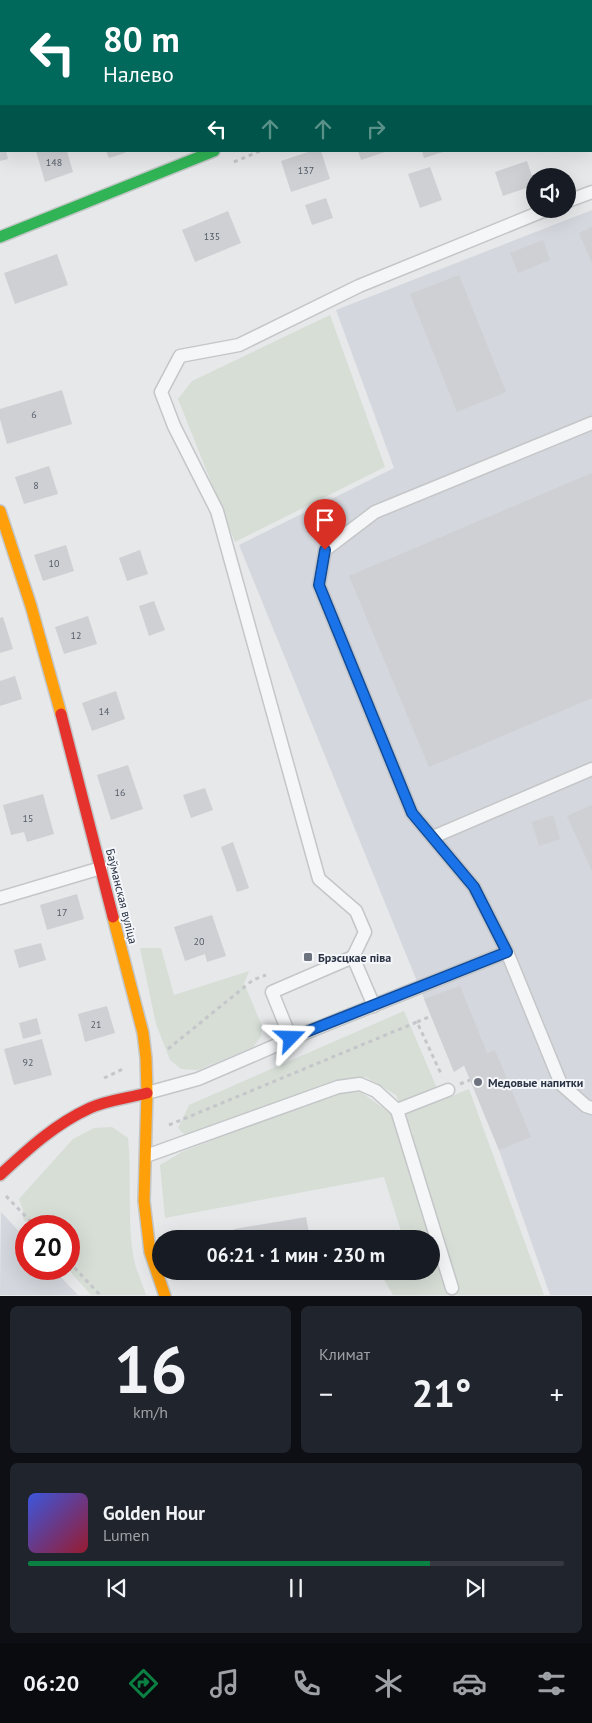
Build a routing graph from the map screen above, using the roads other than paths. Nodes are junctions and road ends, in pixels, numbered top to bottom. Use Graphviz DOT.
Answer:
graph roads {
  1 [pos="212,152"];
  2 [pos="592,192"];
  3 [pos="576,198"];
  4 [pos="526,218"];
  5 [pos="0,238"];
  6 [pos="592,423"];
  7 [pos="0,510"];
  8 [pos="592,769"];
  9 [pos="433,838"];
  10 [pos="101,868"];
  11 [pos="0,898"];
  12 [pos="507,952"];
  13 [pos="353,957"];
  14 [pos="374,1006"];
  15 [pos="291,1038"];
  16 [pos="448,1090"];
  17 [pos="147,1093"];
  18 [pos="592,1108"];
  19 [pos="397,1110"];
  20 [pos="146,1156"];
  21 [pos="0,1175"];
  22 [pos="452,1288"];
  23 [pos="165,1296"];
  1 -- 5 [label="street"];
  2 -- 3 [label="lane"];
  4 -- 13 [label="lane"];
  6 -- 9 [label="lane"];
  7 -- 10 [label="street, Баўманская вуліца"];
  8 -- 9 [label="lane"];
  9 -- 12 [label="lane"];
  10 -- 11 [label="lane"];
  10 -- 17 [label="street, Баўманская вуліца"];
  12 -- 14 [label="lane"];
  12 -- 18 [label="lane"];
  13 -- 14 [label="lane"];
  13 -- 15 [label="lane"];
  14 -- 15 [label="lane"];
  15 -- 17 [label="lane"];
  16 -- 19 [label="lane"];
  17 -- 20 [label="street, Баўманская вуліца"];
  17 -- 21 [label="street"];
  19 -- 20 [label="lane"];
  19 -- 22 [label="lane"];
  20 -- 23 [label="street, Баўманская вуліца"];
}
